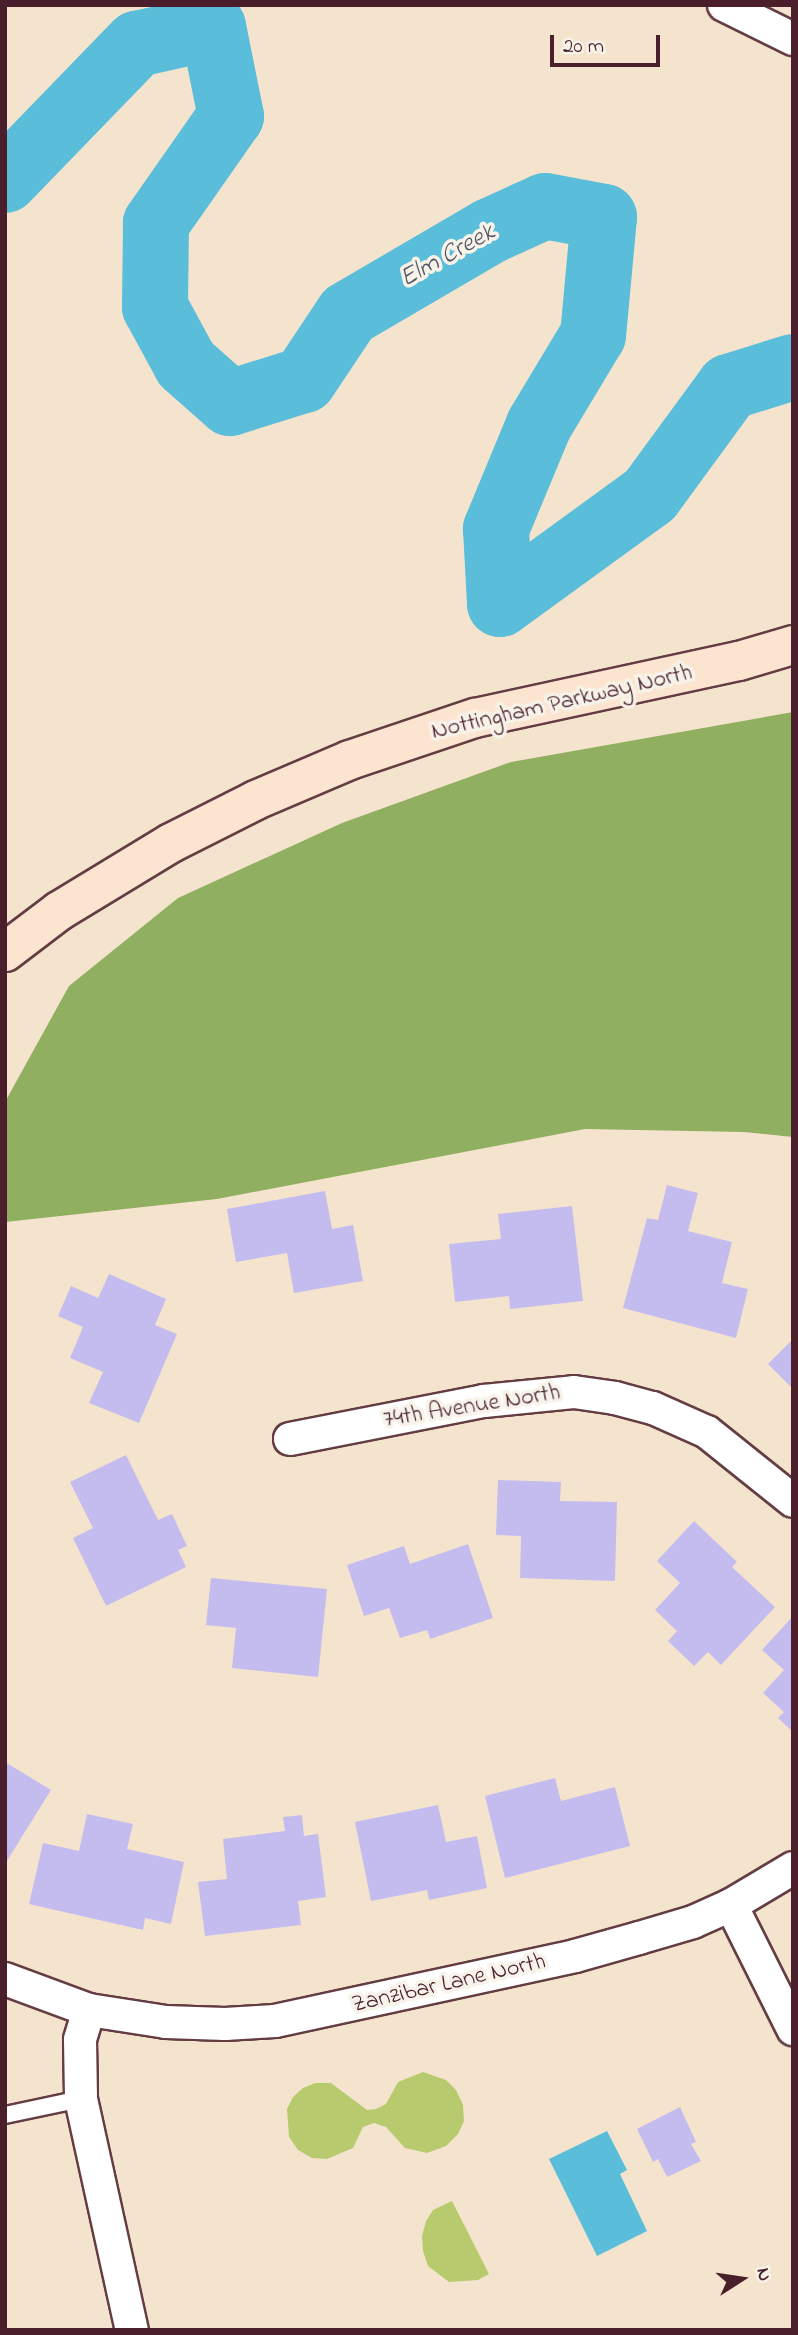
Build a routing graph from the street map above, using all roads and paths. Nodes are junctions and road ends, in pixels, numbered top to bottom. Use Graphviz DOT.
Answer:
graph roads {
  1 [pos="724,5"];
  2 [pos="793,39"];
  3 [pos="793,645"];
  4 [pos="5,952"];
  5 [pos="290,1439"];
  6 [pos="793,1501"];
  7 [pos="793,1868"];
  8 [pos="731,1905"];
  9 [pos="5,1979"];
  10 [pos="89,2010"];
  11 [pos="793,2029"];
  12 [pos="82,2099"];
  13 [pos="5,2115"];
  14 [pos="132,2330"];
  1 -- 2 [label="street"];
  3 -- 4 [label="street, Nottingham Parkway North"];
  5 -- 6 [label="street, 74th Avenue North"];
  7 -- 8 [label="street, Zanzibar Lane North"];
  8 -- 10 [label="street, Zanzibar Lane North"];
  8 -- 11 [label="street"];
  9 -- 10 [label="street, Zanzibar Lane North"];
  10 -- 12 [label="street"];
  12 -- 13 [label="lane"];
  12 -- 14 [label="street"];
}
